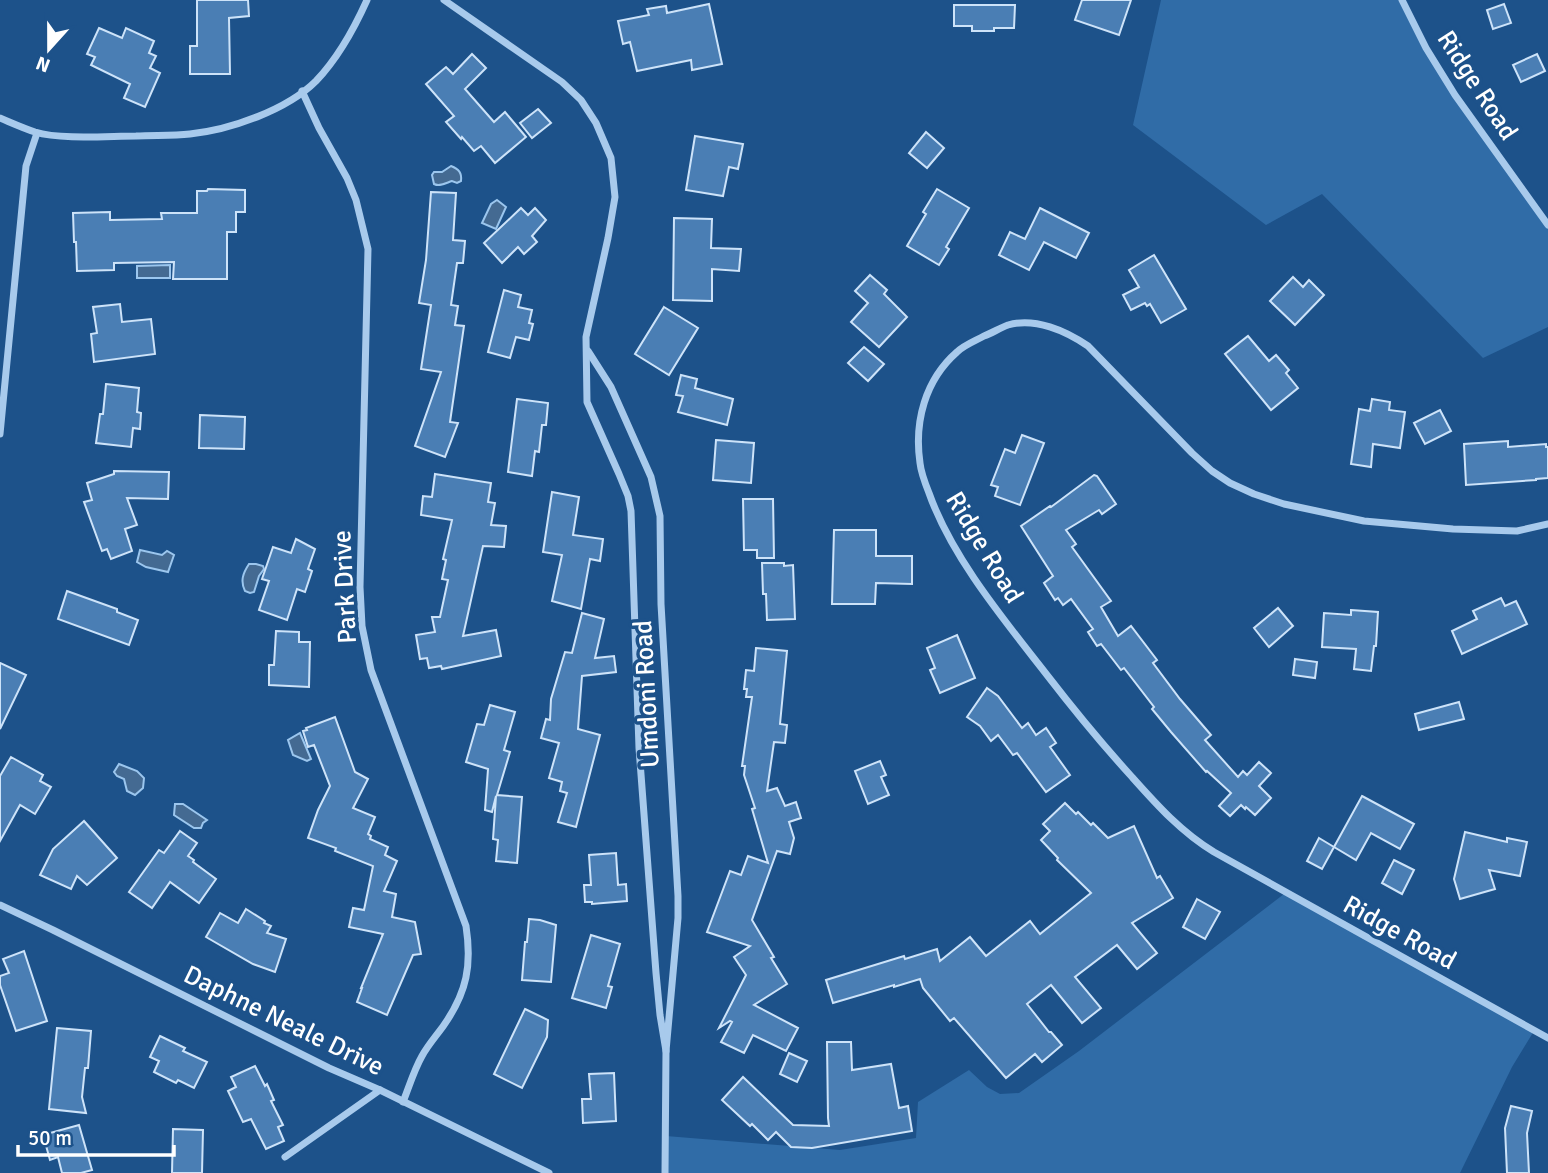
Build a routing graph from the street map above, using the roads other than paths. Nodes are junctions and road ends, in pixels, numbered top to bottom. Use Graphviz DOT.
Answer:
graph roads {
  1 [pos="367,0"];
  2 [pos="444,0"];
  3 [pos="1402,0"];
  4 [pos="302,91"];
  5 [pos="0,118"];
  6 [pos="37,133"];
  7 [pos="1548,225"];
  8 [pos="587,351"];
  9 [pos="0,434"];
  10 [pos="1548,524"];
  11 [pos="0,905"];
  12 [pos="1548,1038"];
  13 [pos="666,1051"];
  14 [pos="380,1090"];
  15 [pos="403,1102"];
  16 [pos="285,1157"];
  17 [pos="549,1173"];
  18 [pos="665,1173"];
  1 -- 4 [label="street"];
  2 -- 8 [label="street, Umdoni Road"];
  3 -- 7 [label="street, Ridge Road"];
  4 -- 6 [label="street"];
  4 -- 15 [label="street, Park Drive"];
  5 -- 6 [label="street"];
  6 -- 9 [label="street"];
  8 -- 13 [label="street, Umdoni Road"];
  8 -- 13 [label="street, Umdoni Road"];
  10 -- 12 [label="street, Ridge Road"];
  11 -- 14 [label="street, Daphne Neale Drive"];
  13 -- 18 [label="street, Umdoni Road"];
  14 -- 15 [label="street, Daphne Neale Drive"];
  14 -- 16 [label="street"];
  15 -- 17 [label="street, Daphne Neale Drive"];
}
